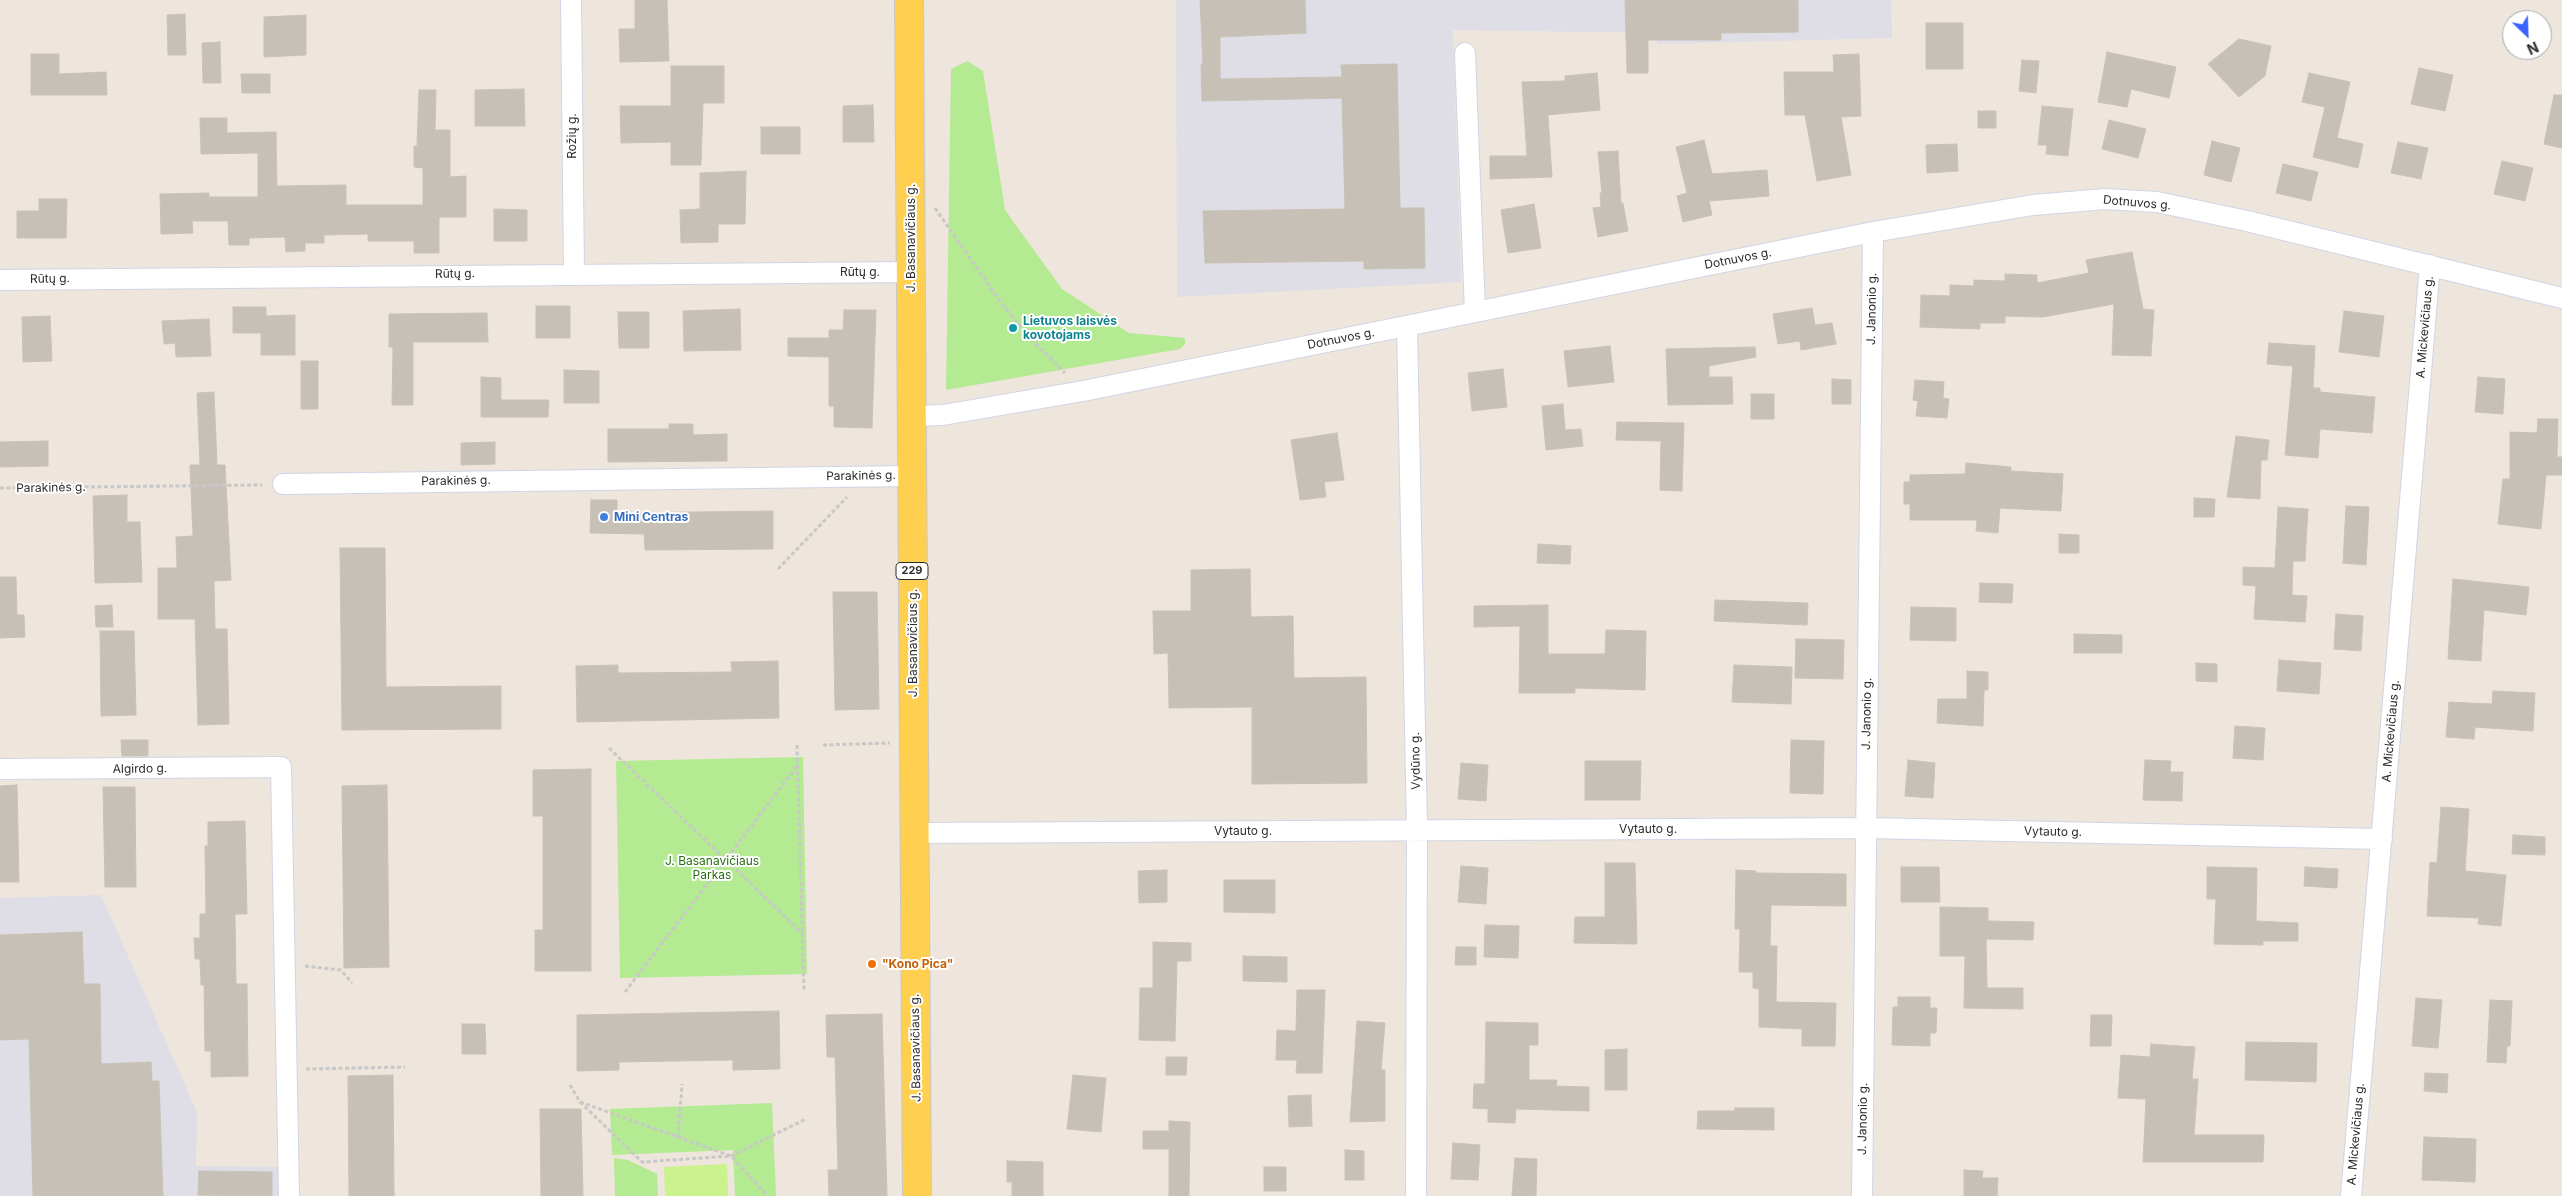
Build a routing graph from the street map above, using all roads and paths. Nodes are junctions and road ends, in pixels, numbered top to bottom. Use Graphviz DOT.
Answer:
graph roads {
  1 [pos="571,0"];
  2 [pos="909,0"];
  3 [pos="1465,53"];
  4 [pos="931,202"];
  5 [pos="1873,232"];
  6 [pos="2430,266"];
  7 [pos="911,272"];
  8 [pos="574,273"];
  9 [pos="0,280"];
  10 [pos="2562,298"];
  11 [pos="1474,312"];
  12 [pos="1407,326"];
  13 [pos="1084,391"];
  14 [pos="912,416"];
  15 [pos="867,476"];
  16 [pos="912,476"];
  17 [pos="283,484"];
  18 [pos="0,488"];
  19 [pos="778,569"];
  20 [pos="913,742"];
  21 [pos="797,745"];
  22 [pos="823,745"];
  23 [pos="609,748"];
  24 [pos="797,766"];
  25 [pos="0,769"];
  26 [pos="1866,828"];
  27 [pos="1417,830"];
  28 [pos="914,834"];
  29 [pos="2382,839"];
  30 [pos="726,860"];
  31 [pos="802,933"];
  32 [pos="284,966"];
  33 [pos="352,984"];
  34 [pos="804,991"];
  35 [pos="625,992"];
  36 [pos="404,1067"];
  37 [pos="286,1069"];
  38 [pos="682,1084"];
  39 [pos="570,1085"];
  40 [pos="580,1102"];
  41 [pos="806,1119"];
  42 [pos="678,1137"];
  43 [pos="731,1156"];
  44 [pos="288,1196"];
  45 [pos="768,1196"];
  46 [pos="917,1196"];
  47 [pos="1416,1196"];
  48 [pos="1862,1196"];
  49 [pos="2351,1196"];
  1 -- 8 [label="street, Rožių g."];
  2 -- 7 [label="main road, J. Basanavičiaus g. / 229"];
  3 -- 11 [label="street"];
  4 -- 13 [label="path"];
  5 -- 6 [label="street, Dotnuvos g."];
  5 -- 11 [label="street, Dotnuvos g."];
  5 -- 26 [label="street, J. Janonio g."];
  6 -- 10 [label="street, Dotnuvos g."];
  6 -- 29 [label="street, A. Mickevičiaus g."];
  7 -- 8 [label="street, Rūtų g."];
  7 -- 14 [label="main road, J. Basanavičiaus g. / 229"];
  8 -- 9 [label="street, Rūtų g."];
  11 -- 12 [label="street, Dotnuvos g."];
  12 -- 13 [label="street, Dotnuvos g."];
  12 -- 27 [label="street, Vydūno g."];
  13 -- 14 [label="street, Dotnuvos g."];
  14 -- 16 [label="main road, J. Basanavičiaus g. / 229"];
  15 -- 16 [label="street, Parakinės g."];
  15 -- 17 [label="street, Parakinės g."];
  15 -- 19 [label="path"];
  16 -- 20 [label="main road, J. Basanavičiaus g. / 229"];
  17 -- 18 [label="path, Parakinės g."];
  20 -- 22 [label="path"];
  20 -- 28 [label="main road, J. Basanavičiaus g. / 229"];
  21 -- 24 [label="path"];
  23 -- 30 [label="path"];
  24 -- 30 [label="path"];
  24 -- 31 [label="path"];
  25 -- 32 [label="street, Algirdo g."];
  26 -- 27 [label="street, Vytauto g."];
  26 -- 29 [label="street, Vytauto g."];
  26 -- 48 [label="street, J. Janonio g."];
  27 -- 28 [label="street, Vytauto g."];
  27 -- 47 [label="street, Vydūno g."];
  28 -- 46 [label="main road, J. Basanavičiaus g. / 229"];
  29 -- 49 [label="street, A. Mickevičiaus g."];
  30 -- 31 [label="path"];
  30 -- 35 [label="path"];
  31 -- 34 [label="path"];
  32 -- 33 [label="path"];
  32 -- 37 [label="street"];
  36 -- 37 [label="path"];
  37 -- 44 [label="street"];
  38 -- 42 [label="path"];
  39 -- 40 [label="path"];
  40 -- 42 [label="path"];
  40 -- 43 [label="path"];
  41 -- 43 [label="path"];
  42 -- 43 [label="path"];
  43 -- 45 [label="path"];
}
